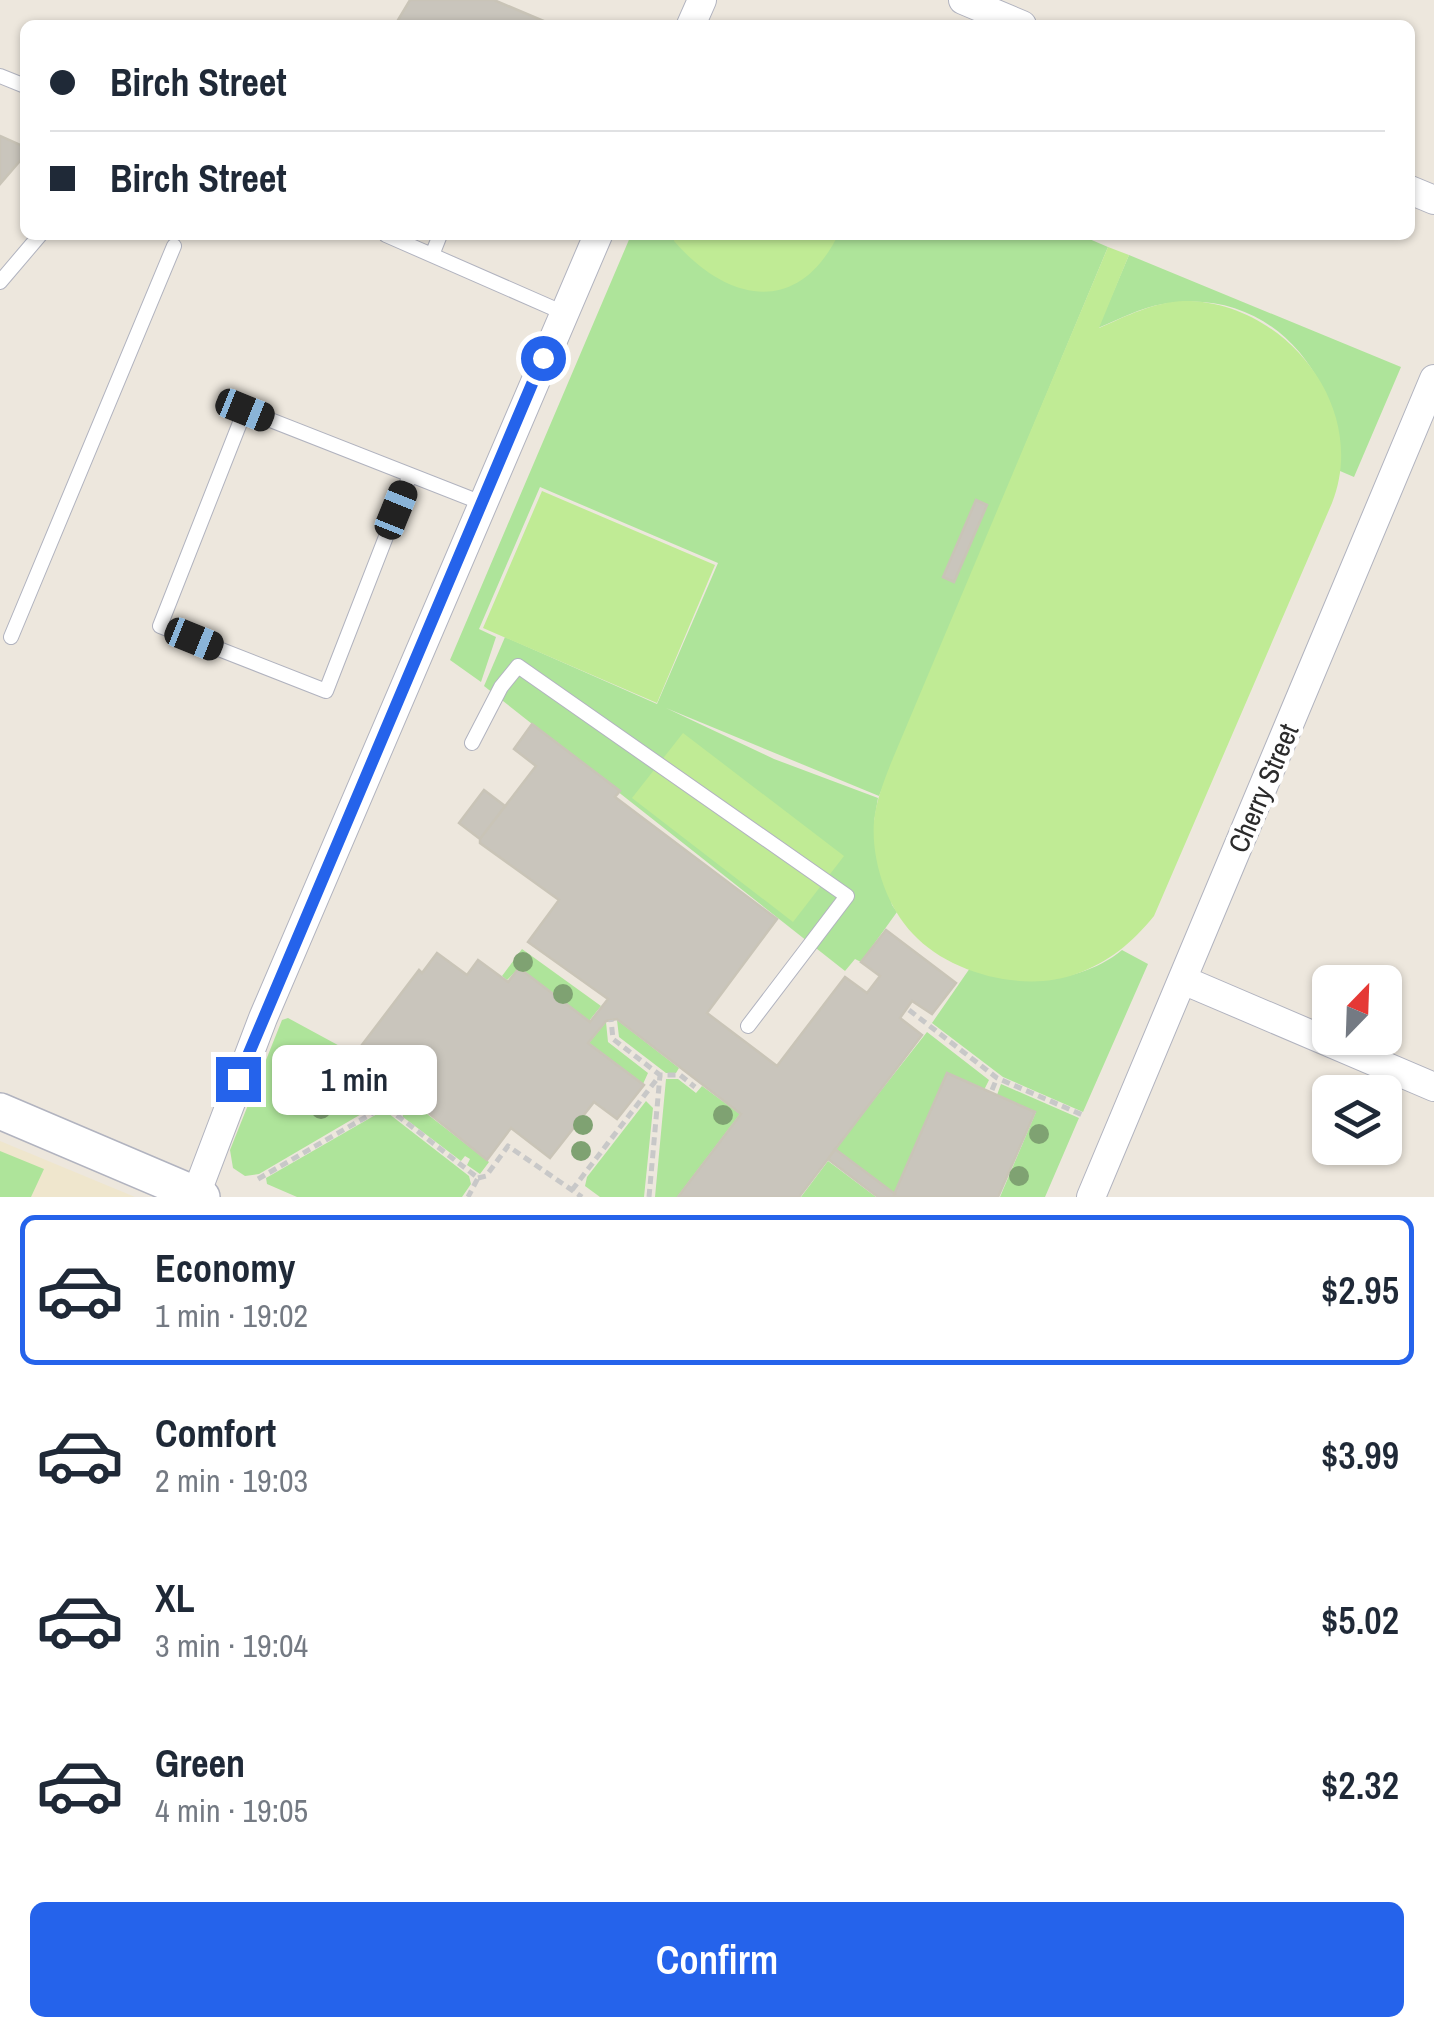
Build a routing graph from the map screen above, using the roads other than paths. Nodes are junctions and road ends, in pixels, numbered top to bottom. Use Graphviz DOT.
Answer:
graph roads {
  1 [pos="963,0"];
  2 [pos="1010,20"];
  3 [pos="36,240"];
  4 [pos="398,240"];
  5 [pos="438,240"];
  6 [pos="596,240"];
  7 [pos="174,246"];
  8 [pos="432,255"];
  9 [pos="0,282"];
  10 [pos="564,313"];
  11 [pos="1434,379"];
  12 [pos="410,474"];
  13 [pos="482,503"];
  14 [pos="11,637"];
  15 [pos="472,744"];
  16 [pos="1183,980"];
  17 [pos="748,1026"];
  18 [pos="1434,1086"];
  19 [pos="0,1111"];
  20 [pos="198,1196"];
  21 [pos="1091,1197"];
  1 -- 2 [label="street"];
  3 -- 9 [label="lane"];
  4 -- 8 [label="lane"];
  5 -- 8 [label="lane"];
  6 -- 10 [label="street"];
  7 -- 14 [label="lane"];
  8 -- 10 [label="lane"];
  10 -- 13 [label="street"];
  11 -- 16 [label="street, Cherry Street"];
  12 -- 12 [label="lane"];
  12 -- 13 [label="lane"];
  13 -- 20 [label="street"];
  15 -- 17 [label="lane"];
  16 -- 18 [label="street"];
  16 -- 21 [label="street, Cherry Street"];
  19 -- 20 [label="street"];
}
